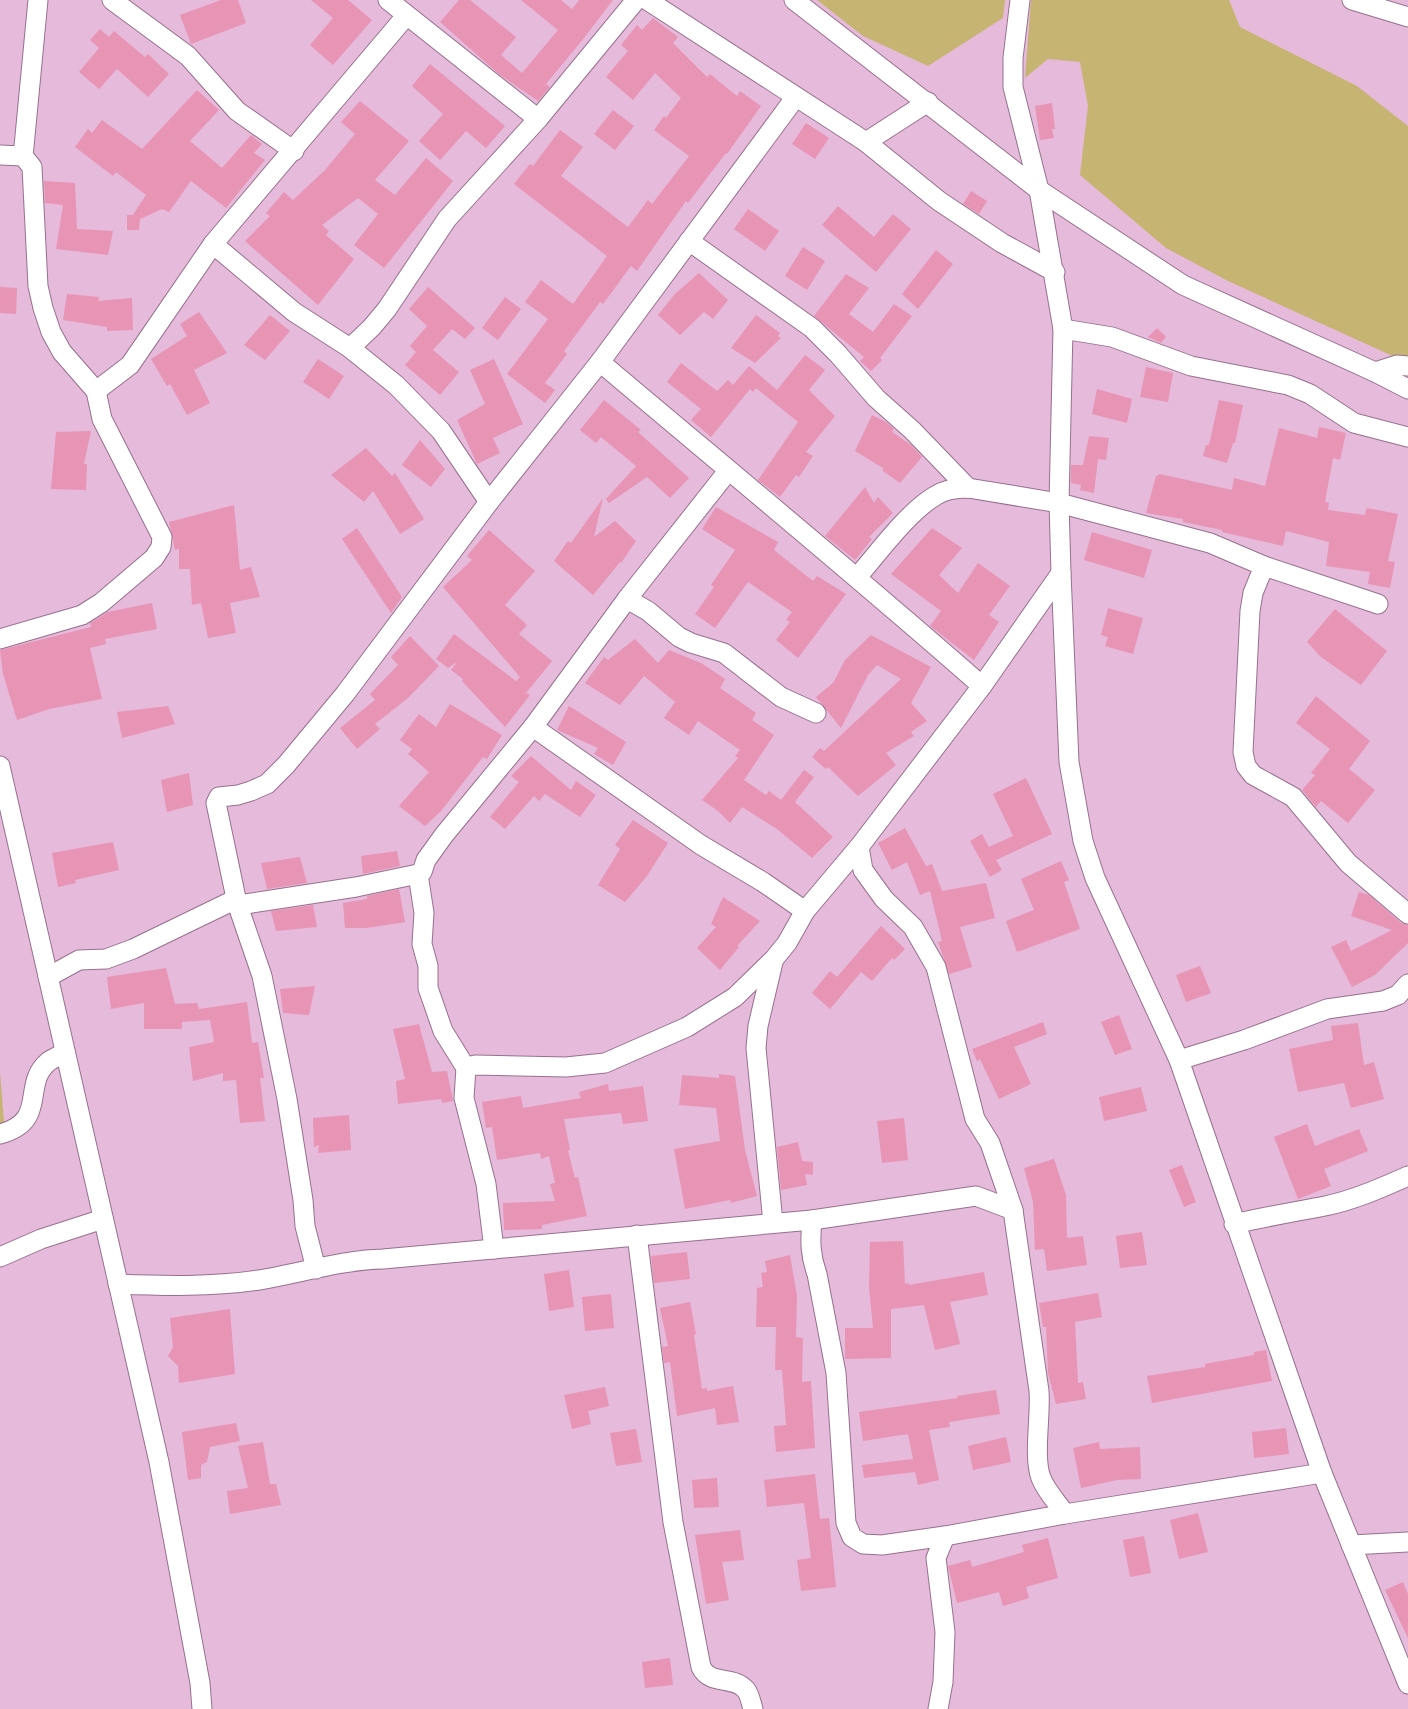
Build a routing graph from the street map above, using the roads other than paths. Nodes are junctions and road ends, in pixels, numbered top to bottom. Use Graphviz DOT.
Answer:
graph roads {
  1 [pos="38,0"];
  2 [pos="112,0"];
  3 [pos="388,0"];
  4 [pos="636,0"];
  5 [pos="647,0"];
  6 [pos="794,0"];
  7 [pos="1020,0"];
  8 [pos="1352,0"];
  9 [pos="406,16"];
  10 [pos="1408,17"];
  11 [pos="795,98"];
  12 [pos="928,102"];
  13 [pos="538,119"];
  14 [pos="866,142"];
  15 [pos="294,152"];
  16 [pos="0,155"];
  17 [pos="23,157"];
  18 [pos="1040,190"];
  19 [pos="689,241"];
  20 [pos="213,244"];
  21 [pos="1055,272"];
  22 [pos="1063,329"];
  23 [pos="350,348"];
  24 [pos="600,362"];
  25 [pos="1408,366"];
  26 [pos="1375,372"];
  27 [pos="1408,389"];
  28 [pos="96,392"];
  29 [pos="1408,437"];
  30 [pos="728,471"];
  31 [pos="968,488"];
  32 [pos="490,502"];
  33 [pos="1059,503"];
  34 [pos="1264,566"];
  35 [pos="1061,573"];
  36 [pos="858,576"];
  37 [pos="627,599"];
  38 [pos="1378,604"];
  39 [pos="0,639"];
  40 [pos="982,686"];
  41 [pos="816,713"];
  42 [pos="533,727"];
  43 [pos="0,766"];
  44 [pos="858,847"];
  45 [pos="418,874"];
  46 [pos="238,904"];
  47 [pos="804,911"];
  48 [pos="1408,914"];
  49 [pos="774,959"];
  50 [pos="48,976"];
  51 [pos="1408,984"];
  52 [pos="65,1052"];
  53 [pos="1179,1060"];
  54 [pos="466,1068"];
  55 [pos="0,1134"];
  56 [pos="1408,1176"];
  57 [pos="1012,1210"];
  58 [pos="103,1219"];
  59 [pos="812,1220"];
  60 [pos="773,1223"];
  61 [pos="1234,1224"];
  62 [pos="637,1235"];
  63 [pos="494,1249"];
  64 [pos="0,1257"];
  65 [pos="316,1269"];
  66 [pos="118,1284"];
  67 [pos="1322,1473"];
  68 [pos="1066,1514"];
  69 [pos="945,1536"];
  70 [pos="1408,1542"];
  71 [pos="1351,1545"];
  72 [pos="1408,1684"];
  73 [pos="202,1709"];
  74 [pos="753,1709"];
  75 [pos="938,1709"];
  1 -- 17 [label="street"];
  2 -- 15 [label="street"];
  3 -- 9 [label="street"];
  4 -- 13 [label="street"];
  5 -- 11 [label="street"];
  6 -- 12 [label="street"];
  7 -- 18 [label="street"];
  8 -- 10 [label="street"];
  9 -- 13 [label="street"];
  9 -- 15 [label="street"];
  11 -- 14 [label="street"];
  11 -- 19 [label="street"];
  12 -- 14 [label="street"];
  12 -- 18 [label="street"];
  13 -- 23 [label="street"];
  14 -- 21 [label="street"];
  15 -- 20 [label="street"];
  16 -- 17 [label="street"];
  17 -- 28 [label="street"];
  18 -- 21 [label="street"];
  18 -- 26 [label="street"];
  19 -- 24 [label="street"];
  19 -- 31 [label="street"];
  20 -- 23 [label="street"];
  20 -- 28 [label="street"];
  21 -- 22 [label="street"];
  22 -- 29 [label="street"];
  22 -- 33 [label="street"];
  23 -- 32 [label="street"];
  24 -- 30 [label="street"];
  24 -- 32 [label="street"];
  25 -- 26 [label="street"];
  26 -- 27 [label="street"];
  28 -- 39 [label="street"];
  30 -- 36 [label="street"];
  30 -- 37 [label="street"];
  31 -- 33 [label="street"];
  31 -- 36 [label="street"];
  32 -- 46 [label="street"];
  33 -- 34 [label="street"];
  33 -- 35 [label="street"];
  34 -- 38 [label="street"];
  34 -- 48 [label="street"];
  35 -- 40 [label="street"];
  35 -- 53 [label="street"];
  36 -- 40 [label="street"];
  37 -- 41 [label="street"];
  37 -- 42 [label="street"];
  40 -- 44 [label="street"];
  42 -- 45 [label="street"];
  42 -- 47 [label="street"];
  43 -- 50 [label="street"];
  44 -- 47 [label="street"];
  44 -- 57 [label="street"];
  45 -- 46 [label="street"];
  45 -- 54 [label="street"];
  46 -- 50 [label="street"];
  46 -- 65 [label="street"];
  47 -- 49 [label="street"];
  49 -- 54 [label="street"];
  49 -- 60 [label="street"];
  50 -- 52 [label="street"];
  51 -- 53 [label="street"];
  52 -- 55 [label="street"];
  52 -- 58 [label="street"];
  53 -- 61 [label="street"];
  54 -- 63 [label="street"];
  56 -- 61 [label="street"];
  57 -- 59 [label="street"];
  57 -- 68 [label="street"];
  58 -- 64 [label="street"];
  58 -- 66 [label="street"];
  59 -- 60 [label="street"];
  59 -- 69 [label="street"];
  60 -- 62 [label="street"];
  61 -- 67 [label="street"];
  62 -- 63 [label="street"];
  62 -- 74 [label="street"];
  63 -- 65 [label="street"];
  65 -- 66 [label="street"];
  66 -- 73 [label="street"];
  67 -- 68 [label="street"];
  67 -- 71 [label="street"];
  68 -- 69 [label="street"];
  69 -- 75 [label="street"];
  70 -- 71 [label="street"];
  71 -- 72 [label="street"];
}
